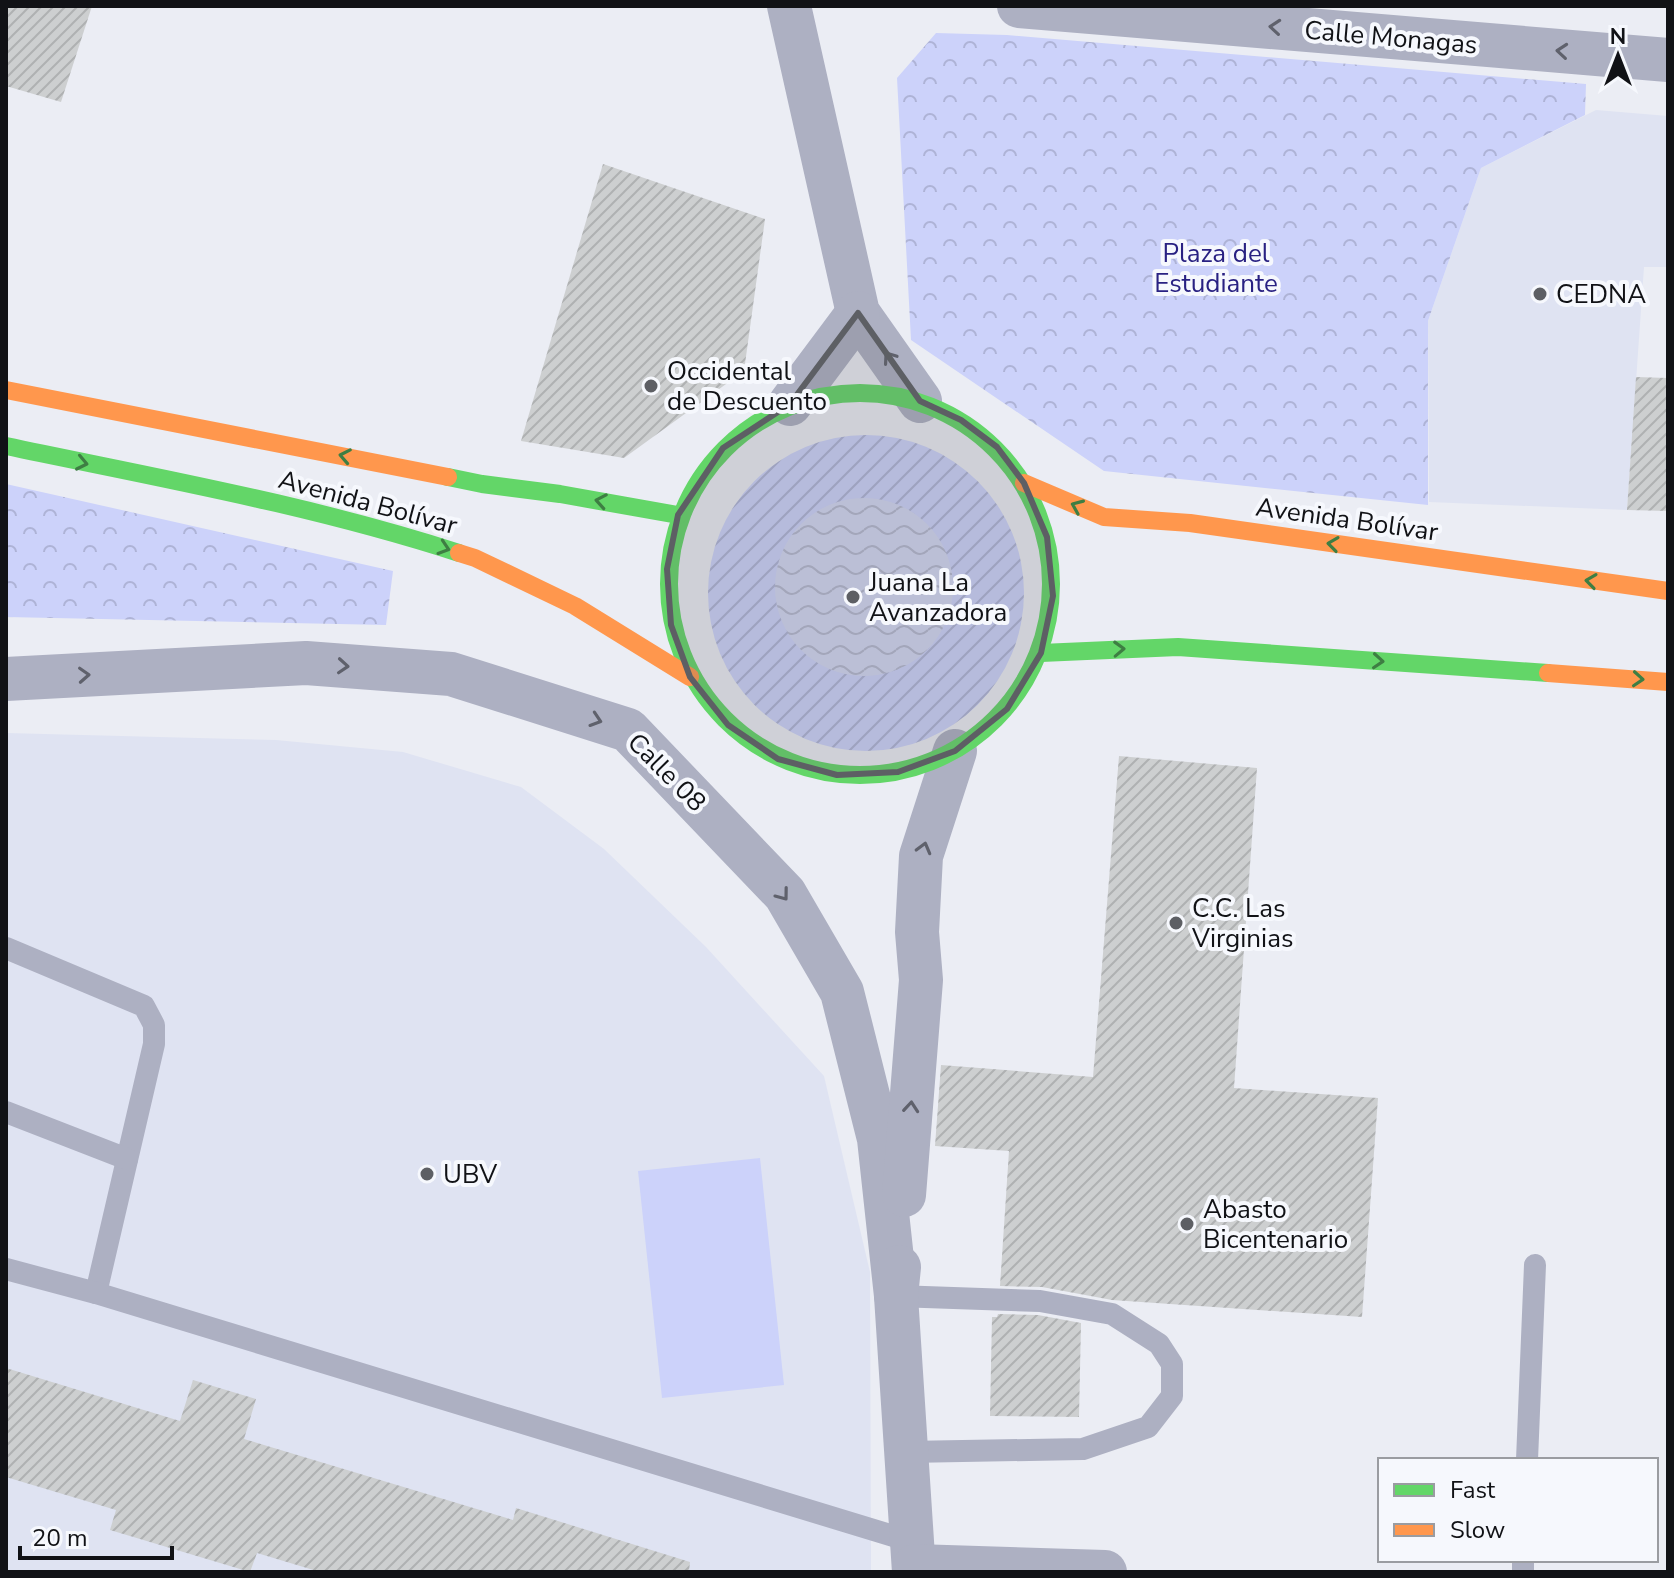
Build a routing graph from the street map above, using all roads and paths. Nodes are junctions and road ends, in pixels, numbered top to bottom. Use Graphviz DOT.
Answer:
graph roads {
  1 [pos="789,6"];
  2 [pos="1019,6"];
  3 [pos="1668,60"];
  4 [pos="858,313"];
  5 [pos="6,390"];
  6 [pos="920,401"];
  7 [pos="790,404"];
  8 [pos="6,446"];
  9 [pos="1024,483"];
  10 [pos="678,515"];
  11 [pos="1668,591"];
  12 [pos="1041,653"];
  13 [pos="690,677"];
  14 [pos="6,679"];
  15 [pos="1668,682"];
  16 [pos="955,751"];
  17 [pos="6,948"];
  18 [pos="6,1112"];
  19 [pos="127,1159"];
  20 [pos="1535,1265"];
  21 [pos="6,1269"];
  22 [pos="96,1293"];
  23 [pos="896,1296"];
  24 [pos="907,1452"];
  25 [pos="1527,1458"];
  26 [pos="914,1560"];
  27 [pos="1105,1572"];
  1 -- 4 [label="street"];
  3 -- 2 [label="street, Calle Monagas, one-way"];
  6 -- 4 [label="street, one-way"];
  4 -- 7 [label="street"];
  10 -- 5 [label="street, Avenida Bolívar, one-way"];
  6 -- 7 [label="street"];
  6 -- 9 [label="street"];
  7 -- 10 [label="street"];
  8 -- 13 [label="street, Avenida Bolívar, one-way"];
  11 -- 9 [label="street, Avenida Bolívar, one-way"];
  9 -- 12 [label="street"];
  10 -- 13 [label="street"];
  12 -- 15 [label="street, one-way"];
  12 -- 16 [label="street"];
  13 -- 16 [label="street"];
  14 -- 23 [label="street, Calle 08, one-way"];
  23 -- 16 [label="street, one-way"];
  17 -- 19 [label="lane"];
  18 -- 19 [label="lane"];
  19 -- 22 [label="lane"];
  20 -- 25 [label="lane"];
  21 -- 22 [label="lane"];
  22 -- 26 [label="lane"];
  23 -- 24 [label="street"];
  23 -- 24 [label="lane"];
  24 -- 26 [label="street"];
  26 -- 27 [label="street"];
}
